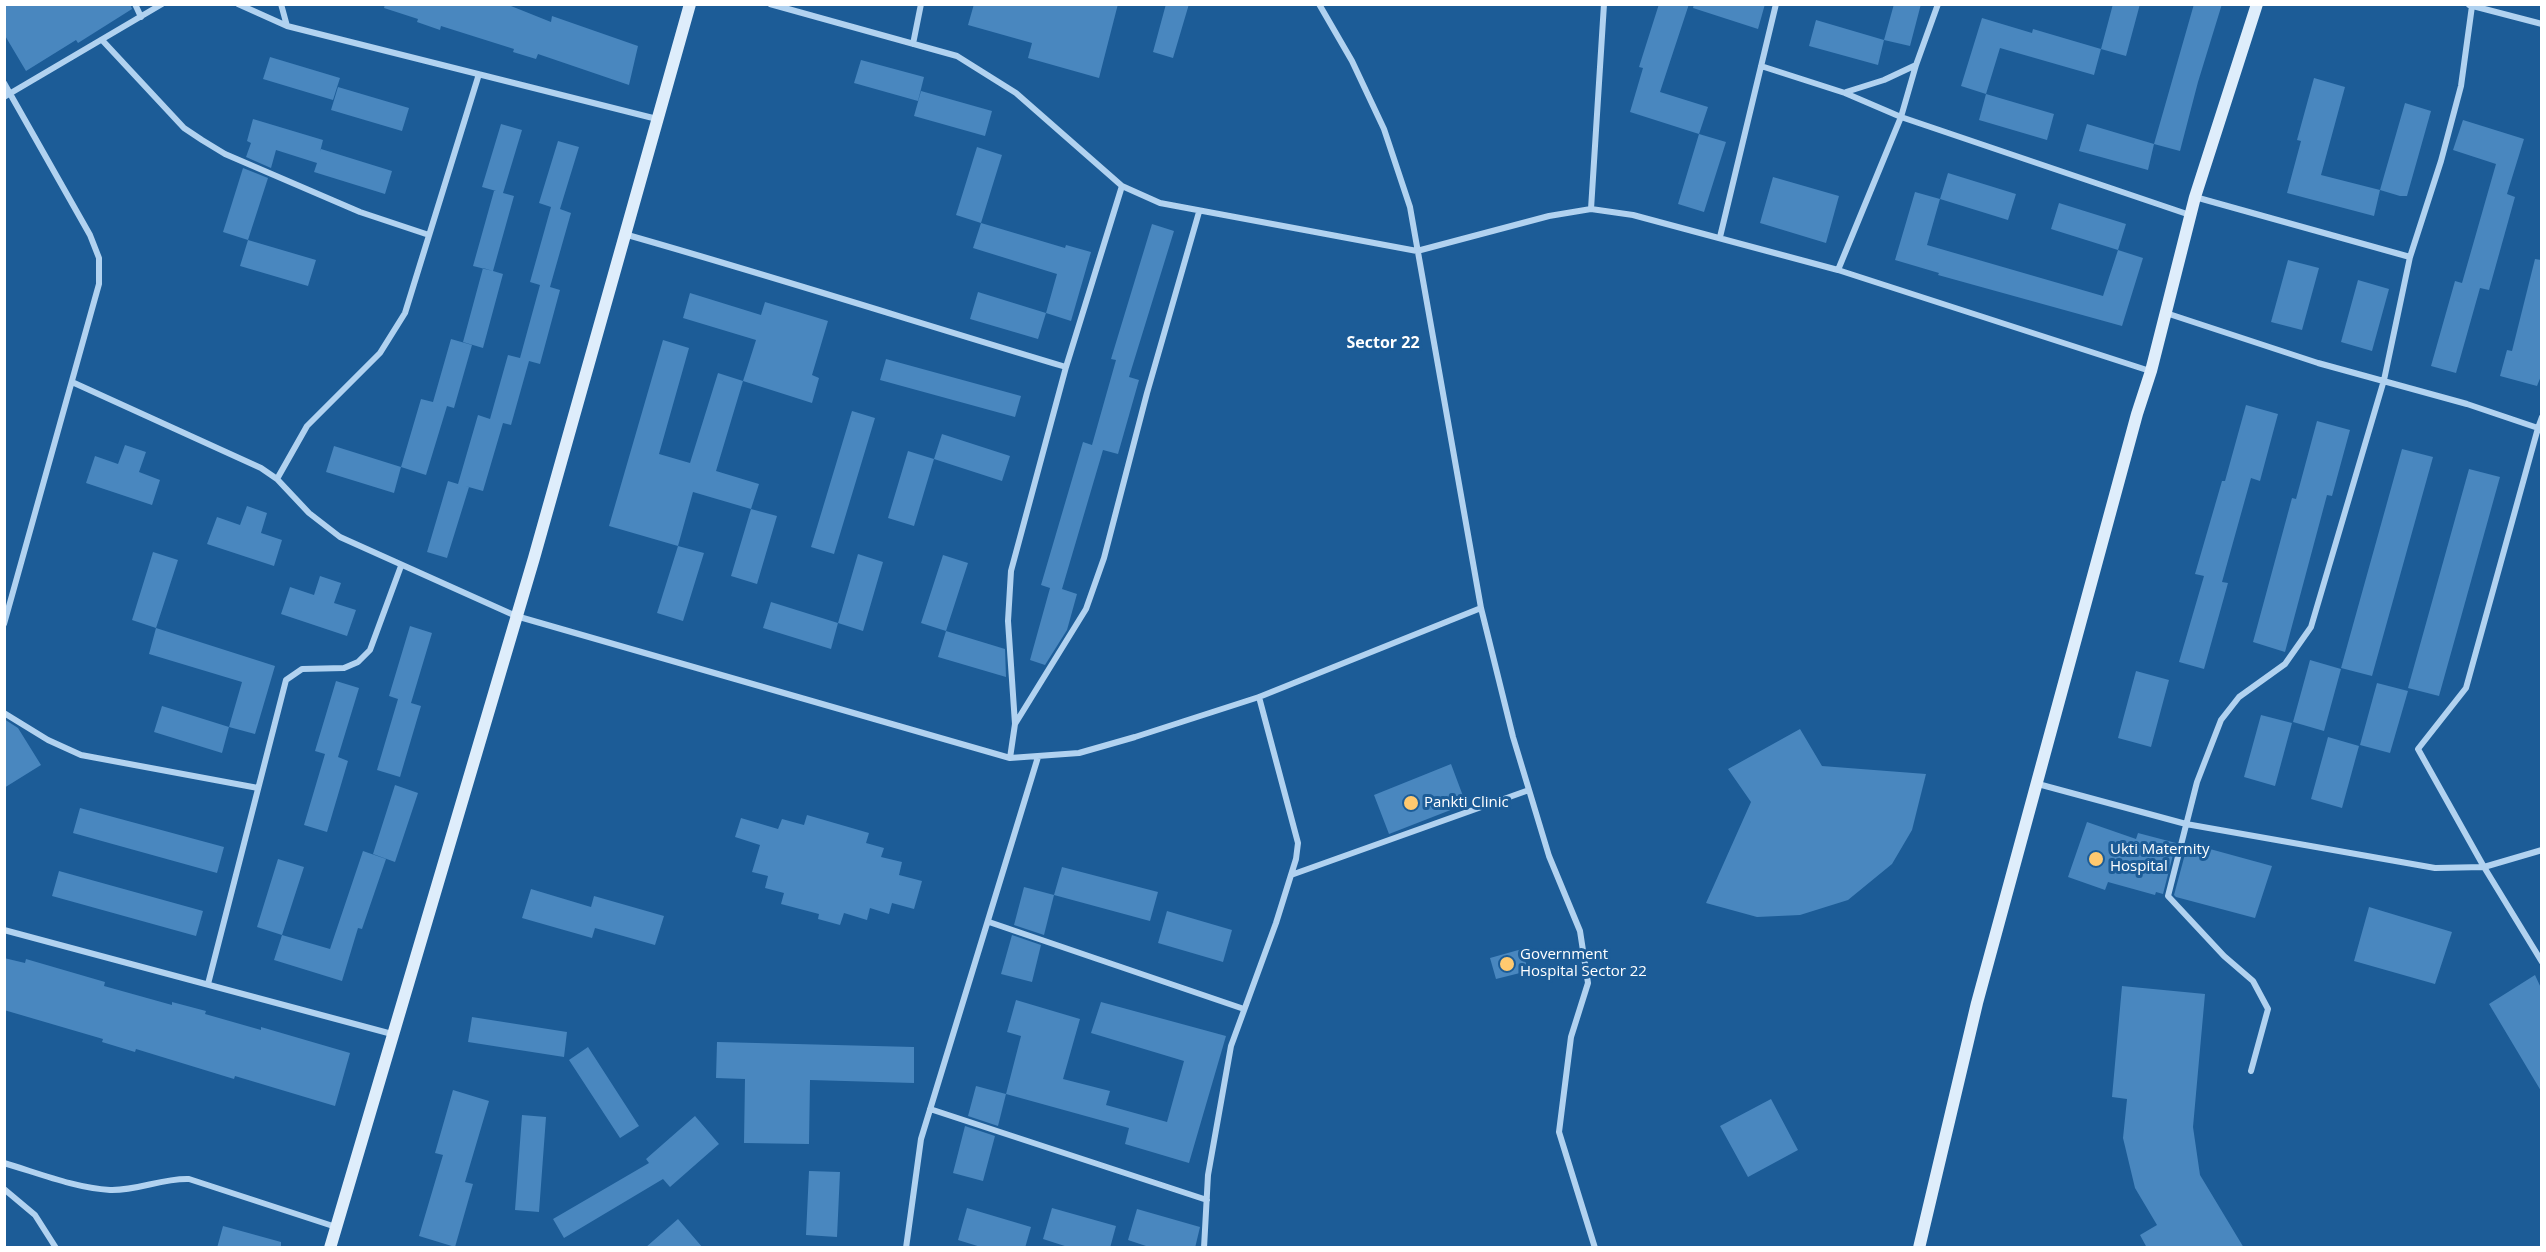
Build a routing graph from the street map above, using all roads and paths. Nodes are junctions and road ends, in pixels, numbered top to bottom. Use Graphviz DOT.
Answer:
graph roads {
  1 [pos="135,4"];
  2 [pos="162,4"];
  3 [pos="237,4"];
  4 [pos="281,4"];
  5 [pos="690,4"];
  6 [pos="771,4"];
  7 [pos="921,4"];
  8 [pos="1319,4"];
  9 [pos="1604,4"];
  10 [pos="1776,4"];
  11 [pos="1938,4"];
  12 [pos="2257,4"];
  13 [pos="2470,5"];
  14 [pos="141,17"];
  15 [pos="2541,24"];
  16 [pos="287,26"];
  17 [pos="102,40"];
  18 [pos="913,44"];
  19 [pos="1916,65"];
  20 [pos="1761,66"];
  21 [pos="479,74"];
  22 [pos="4,83"];
  23 [pos="1845,93"];
  24 [pos="8,95"];
  25 [pos="1901,117"];
  26 [pos="657,119"];
  27 [pos="1122,186"];
  28 [pos="2195,197"];
  29 [pos="1591,209"];
  30 [pos="1199,212"];
  31 [pos="2190,215"];
  32 [pos="624,234"];
  33 [pos="429,235"];
  34 [pos="1720,237"];
  35 [pos="1417,251"];
  36 [pos="2410,257"];
  37 [pos="1838,270"];
  38 [pos="2164,312"];
  39 [pos="1066,367"];
  40 [pos="2151,372"];
  41 [pos="2384,380"];
  42 [pos="72,382"];
  43 [pos="2541,417"];
  44 [pos="2540,429"];
  45 [pos="277,480"];
  46 [pos="401,566"];
  47 [pos="1481,608"];
  48 [pos="516,616"];
  49 [pos="4,624"];
  50 [pos="1259,697"];
  51 [pos="4,713"];
  52 [pos="1016,724"];
  53 [pos="1038,757"];
  54 [pos="1010,758"];
  55 [pos="2038,784"];
  56 [pos="258,788"];
  57 [pos="1529,790"];
  58 [pos="2186,824"];
  59 [pos="2541,850"];
  60 [pos="2484,867"];
  61 [pos="1291,875"];
  62 [pos="989,922"];
  63 [pos="4,930"];
  64 [pos="2541,962"];
  65 [pos="208,984"];
  66 [pos="1244,1009"];
  67 [pos="392,1034"];
  68 [pos="2251,1071"];
  69 [pos="930,1109"];
  70 [pos="4,1163"];
  71 [pos="4,1188"];
  72 [pos="1207,1200"];
  73 [pos="336,1227"];
  74 [pos="56,1248"];
  75 [pos="330,1248"];
  76 [pos="906,1248"];
  77 [pos="1204,1248"];
  78 [pos="1594,1248"];
  79 [pos="1919,1248"];
  1 -- 14 [label="street"];
  2 -- 14 [label="street"];
  3 -- 16 [label="street"];
  4 -- 16 [label="street"];
  5 -- 26 [label="street"];
  6 -- 18 [label="street"];
  7 -- 18 [label="street"];
  8 -- 35 [label="street"];
  9 -- 29 [label="street"];
  10 -- 20 [label="street"];
  11 -- 19 [label="street"];
  12 -- 28 [label="street"];
  13 -- 15 [label="street"];
  13 -- 36 [label="street"];
  14 -- 17 [label="street"];
  16 -- 21 [label="street"];
  17 -- 24 [label="street"];
  17 -- 33 [label="street"];
  18 -- 27 [label="street"];
  19 -- 23 [label="street"];
  19 -- 25 [label="street"];
  20 -- 23 [label="street"];
  20 -- 34 [label="street"];
  21 -- 26 [label="street"];
  21 -- 33 [label="street"];
  22 -- 24 [label="street"];
  23 -- 25 [label="street"];
  24 -- 42 [label="street"];
  25 -- 31 [label="street"];
  25 -- 37 [label="street"];
  26 -- 32 [label="street"];
  27 -- 30 [label="street"];
  27 -- 39 [label="street"];
  28 -- 31 [label="street"];
  28 -- 36 [label="street"];
  29 -- 34 [label="street"];
  29 -- 35 [label="street"];
  30 -- 35 [label="street"];
  30 -- 52 [label="street"];
  31 -- 38 [label="street"];
  32 -- 39 [label="street"];
  32 -- 48 [label="street"];
  33 -- 45 [label="street"];
  34 -- 37 [label="street"];
  35 -- 47 [label="street"];
  36 -- 41 [label="street"];
  37 -- 40 [label="street"];
  38 -- 40 [label="street"];
  38 -- 41 [label="street"];
  39 -- 52 [label="street"];
  40 -- 55 [label="street"];
  41 -- 44 [label="street"];
  41 -- 58 [label="street"];
  42 -- 45 [label="street"];
  42 -- 49 [label="street"];
  43 -- 44 [label="street"];
  44 -- 60 [label="street"];
  45 -- 46 [label="street"];
  46 -- 48 [label="street"];
  46 -- 56 [label="street"];
  47 -- 50 [label="street"];
  47 -- 57 [label="street"];
  48 -- 54 [label="street"];
  48 -- 67 [label="street"];
  50 -- 53 [label="street"];
  50 -- 61 [label="street"];
  51 -- 56 [label="street"];
  52 -- 54 [label="street"];
  53 -- 54 [label="street"];
  53 -- 62 [label="street"];
  55 -- 58 [label="street"];
  55 -- 79 [label="street"];
  56 -- 65 [label="street"];
  57 -- 61 [label="street"];
  57 -- 78 [label="street"];
  58 -- 60 [label="street"];
  58 -- 68 [label="street"];
  59 -- 60 [label="street"];
  60 -- 64 [label="street"];
  61 -- 66 [label="street"];
  62 -- 66 [label="street"];
  62 -- 69 [label="street"];
  63 -- 65 [label="street"];
  65 -- 67 [label="street"];
  66 -- 72 [label="street"];
  67 -- 73 [label="street"];
  69 -- 72 [label="street"];
  69 -- 76 [label="street"];
  70 -- 73 [label="street"];
  71 -- 74 [label="street"];
  72 -- 77 [label="street"];
  73 -- 75 [label="street"];
}
